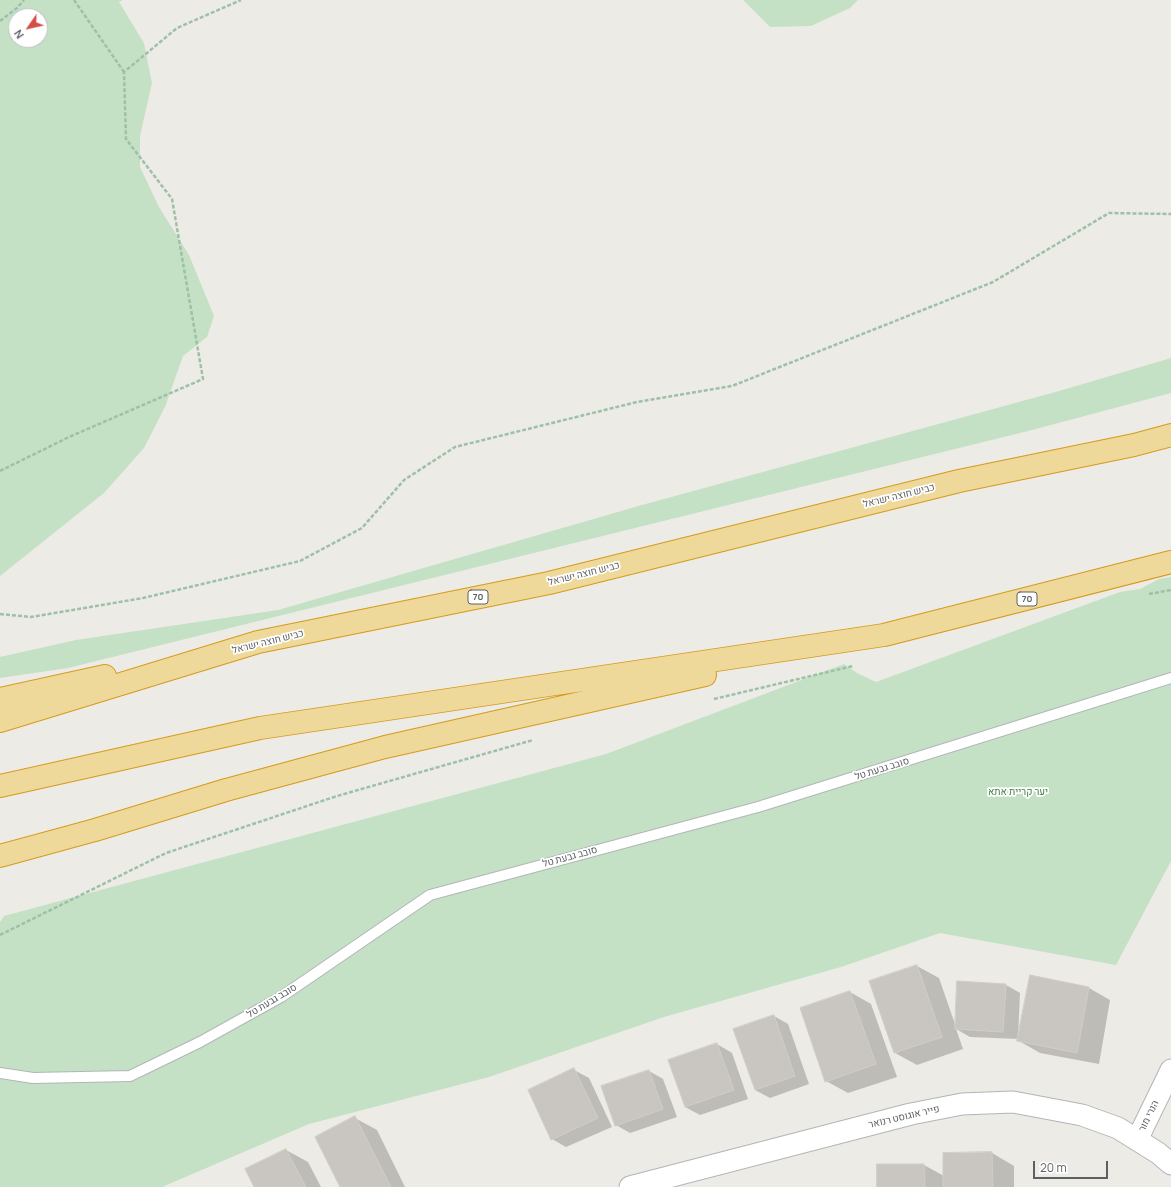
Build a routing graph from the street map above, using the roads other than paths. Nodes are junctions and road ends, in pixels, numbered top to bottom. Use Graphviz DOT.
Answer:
graph roads {
  1 [pos="1171,435"];
  2 [pos="1171,562"];
  3 [pos="884,635"];
  4 [pos="258,642"];
  5 [pos="1171,678"];
  6 [pos="0,699"];
  7 [pos="0,721"];
  8 [pos="0,786"];
  9 [pos="0,856"];
  10 [pos="1171,1070"];
  11 [pos="0,1073"];
  12 [pos="1137,1140"];
  13 [pos="1171,1164"];
  14 [pos="630,1187"];
  1 -- 4 [label="highway, כביש חוצה ישראל / 70"];
  2 -- 3 [label="highway, 70"];
  3 -- 8 [label="highway, 70"];
  3 -- 9 [label="highway"];
  4 -- 6 [label="highway"];
  4 -- 7 [label="highway, כביש חוצה ישראל / 70"];
  5 -- 11 [label="lane, סובב גבעת טל"];
  10 -- 12 [label="street, הנרי מור"];
  12 -- 13 [label="street, פייר אוגוסט רנואר"];
  12 -- 14 [label="street, פייר אוגוסט רנואר"];
}
